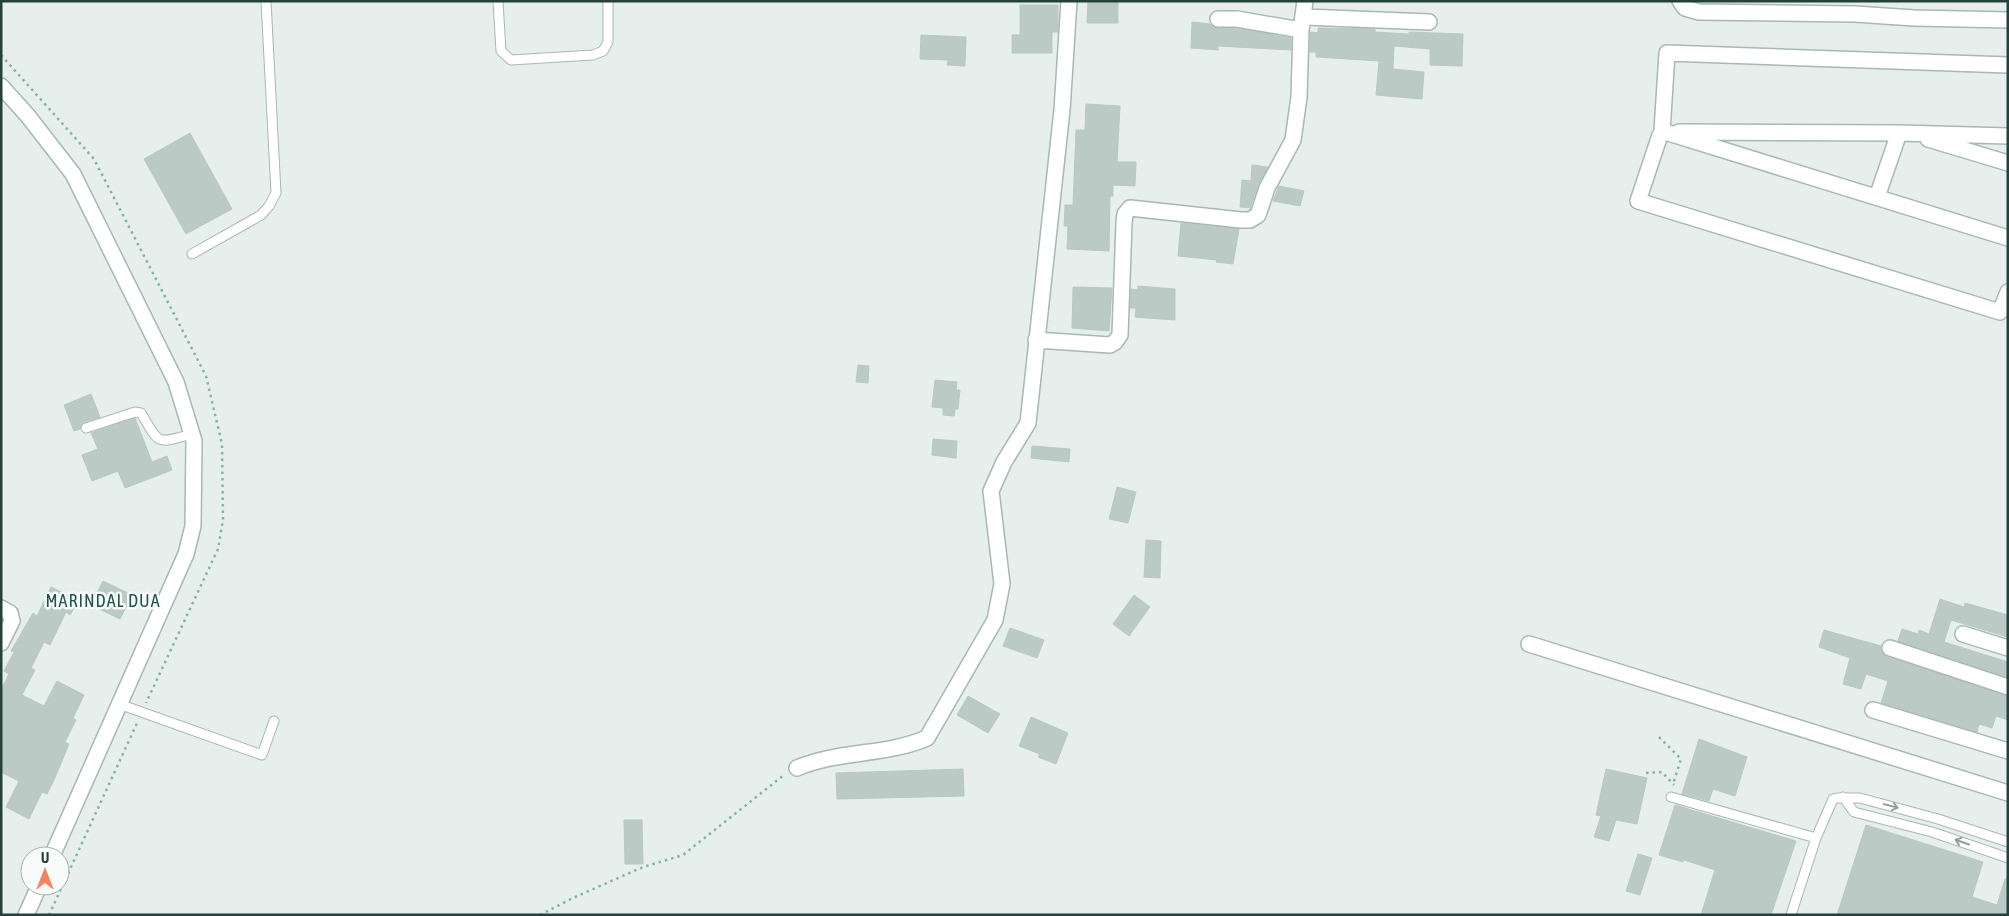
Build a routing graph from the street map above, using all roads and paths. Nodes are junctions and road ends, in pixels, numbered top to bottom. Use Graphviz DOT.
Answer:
graph roads {
  1 [pos="266,1"];
  2 [pos="498,1"];
  3 [pos="608,1"];
  4 [pos="1069,1"];
  5 [pos="1306,1"];
  6 [pos="1680,1"];
  7 [pos="1856,8"];
  8 [pos="1218,19"];
  9 [pos="2008,20"];
  10 [pos="1430,22"];
  11 [pos="1303,24"];
  12 [pos="1,55"];
  13 [pos="2008,65"];
  14 [pos="1,86"];
  15 [pos="1661,133"];
  16 [pos="1904,133"];
  17 [pos="2008,136"];
  18 [pos="2008,163"];
  19 [pos="1877,197"];
  20 [pos="2008,238"];
  21 [pos="192,254"];
  22 [pos="2008,292"];
  23 [pos="1036,340"];
  24 [pos="86,428"];
  25 [pos="192,434"];
  26 [pos="1,608"];
  27 [pos="1963,634"];
  28 [pos="1,643"];
  29 [pos="1529,644"];
  30 [pos="1890,648"];
  31 [pos="2008,648"];
  32 [pos="2008,687"];
  33 [pos="120,704"];
  34 [pos="146,704"];
  35 [pos="1873,710"];
  36 [pos="142,713"];
  37 [pos="274,721"];
  38 [pos="1659,737"];
  39 [pos="2008,751"];
  40 [pos="797,768"];
  41 [pos="1646,773"];
  42 [pos="1673,784"];
  43 [pos="2008,794"];
  44 [pos="1671,797"];
  45 [pos="1843,797"];
  46 [pos="1683,800"];
  47 [pos="1938,819"];
  48 [pos="1932,832"];
  49 [pos="1816,838"];
  50 [pos="2008,842"];
  51 [pos="56,846"];
  52 [pos="2008,858"];
  53 [pos="35,896"];
  54 [pos="26,915"];
  55 [pos="49,915"];
  56 [pos="540,915"];
  57 [pos="1791,915"];
  1 -- 21 [label="lane"];
  2 -- 3 [label="lane"];
  4 -- 23 [label="street"];
  5 -- 11 [label="street"];
  6 -- 7 [label="street"];
  7 -- 9 [label="street"];
  8 -- 11 [label="street"];
  10 -- 11 [label="street"];
  11 -- 23 [label="street"];
  12 -- 34 [label="path"];
  13 -- 15 [label="street"];
  14 -- 25 [label="street"];
  15 -- 16 [label="street"];
  15 -- 19 [label="street"];
  15 -- 22 [label="street"];
  16 -- 17 [label="street"];
  16 -- 18 [label="street"];
  16 -- 19 [label="street"];
  19 -- 20 [label="street"];
  23 -- 40 [label="street"];
  24 -- 25 [label="lane"];
  25 -- 33 [label="street"];
  26 -- 28 [label="street"];
  27 -- 31 [label="street"];
  29 -- 43 [label="street"];
  30 -- 32 [label="street"];
  33 -- 37 [label="lane"];
  33 -- 51 [label="street"];
  35 -- 39 [label="street"];
  36 -- 55 [label="path"];
  38 -- 42 [label="path"];
  40 -- 56 [label="path"];
  41 -- 42 [label="path"];
  42 -- 46 [label="path"];
  44 -- 46 [label="lane"];
  45 -- 47 [label="lane, one-way"];
  45 -- 48 [label="lane"];
  45 -- 49 [label="lane"];
  46 -- 49 [label="lane"];
  47 -- 48 [label="lane"];
  47 -- 50 [label="lane"];
  52 -- 48 [label="lane, one-way"];
  49 -- 57 [label="lane"];
  53 -- 54 [label="street"];
}
